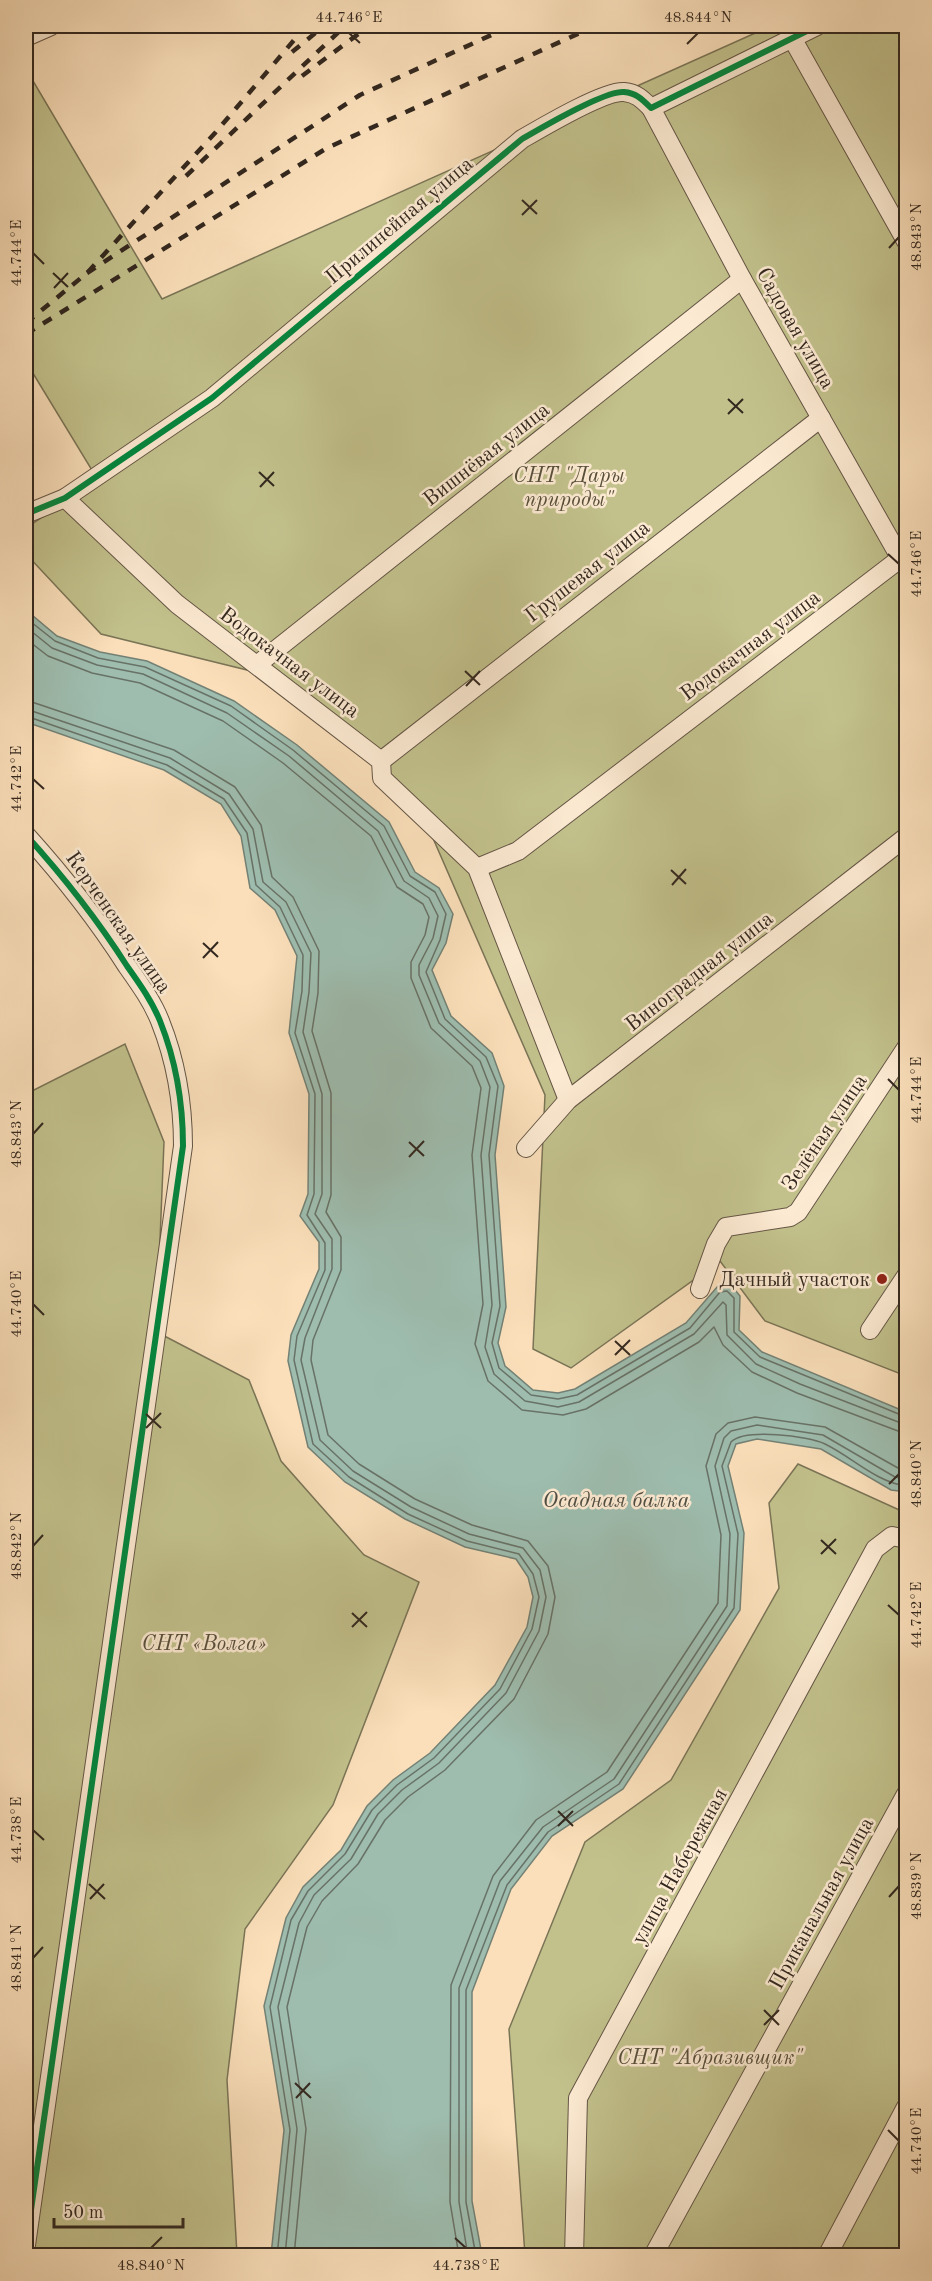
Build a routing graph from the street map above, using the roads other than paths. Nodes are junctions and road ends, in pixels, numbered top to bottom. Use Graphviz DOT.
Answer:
graph roads {
  1 [pos="51,26"];
  2 [pos="817,26"];
  3 [pos="26,38"];
  4 [pos="792,38"];
  5 [pos="651,108"];
  6 [pos="906,241"];
  7 [pos="742,279"];
  8 [pos="821,418"];
  9 [pos="64,498"];
  10 [pos="26,514"];
  11 [pos="904,563"];
  12 [pos="258,664"];
  13 [pos="381,761"];
  14 [pos="26,835"];
  15 [pos="906,837"];
  16 [pos="477,868"];
  17 [pos="906,1048"];
  18 [pos="568,1100"];
  19 [pos="526,1148"];
  20 [pos="906,1276"];
  21 [pos="700,1289"];
  22 [pos="870,1330"];
  23 [pos="906,1539"];
  24 [pos="906,1794"];
  25 [pos="906,2107"];
  26 [pos="33,2143"];
  27 [pos="26,2245"];
  28 [pos="574,2256"];
  29 [pos="653,2256"];
  30 [pos="827,2256"];
  1 -- 3 [label="street"];
  2 -- 4 [label="street"];
  4 -- 5 [label="street"];
  4 -- 6 [label="street"];
  5 -- 7 [label="street, Садовая улица"];
  5 -- 9 [label="street, Прилинейная улица"];
  7 -- 8 [label="street, Садовая улица"];
  7 -- 12 [label="street, Вишнёвая улица"];
  8 -- 11 [label="street, Садовая улица"];
  8 -- 13 [label="street, Грушевая улица"];
  9 -- 10 [label="street, Прилинейная улица"];
  9 -- 12 [label="street, Водокачная улица"];
  11 -- 16 [label="street, Водокачная улица"];
  12 -- 13 [label="street, Водокачная улица"];
  13 -- 16 [label="street, Водокачная улица"];
  14 -- 26 [label="street, Керченская улица"];
  15 -- 18 [label="street, Виноградная улица"];
  16 -- 18 [label="street, Водокачная улица"];
  17 -- 21 [label="street, Зелёная улица"];
  18 -- 19 [label="street, Виноградная улица"];
  20 -- 22 [label="street"];
  23 -- 28 [label="street, улица Набережная"];
  24 -- 29 [label="street, Приканальная улица"];
  25 -- 30 [label="street"];
  26 -- 27 [label="street, Керченская улица"];
}
